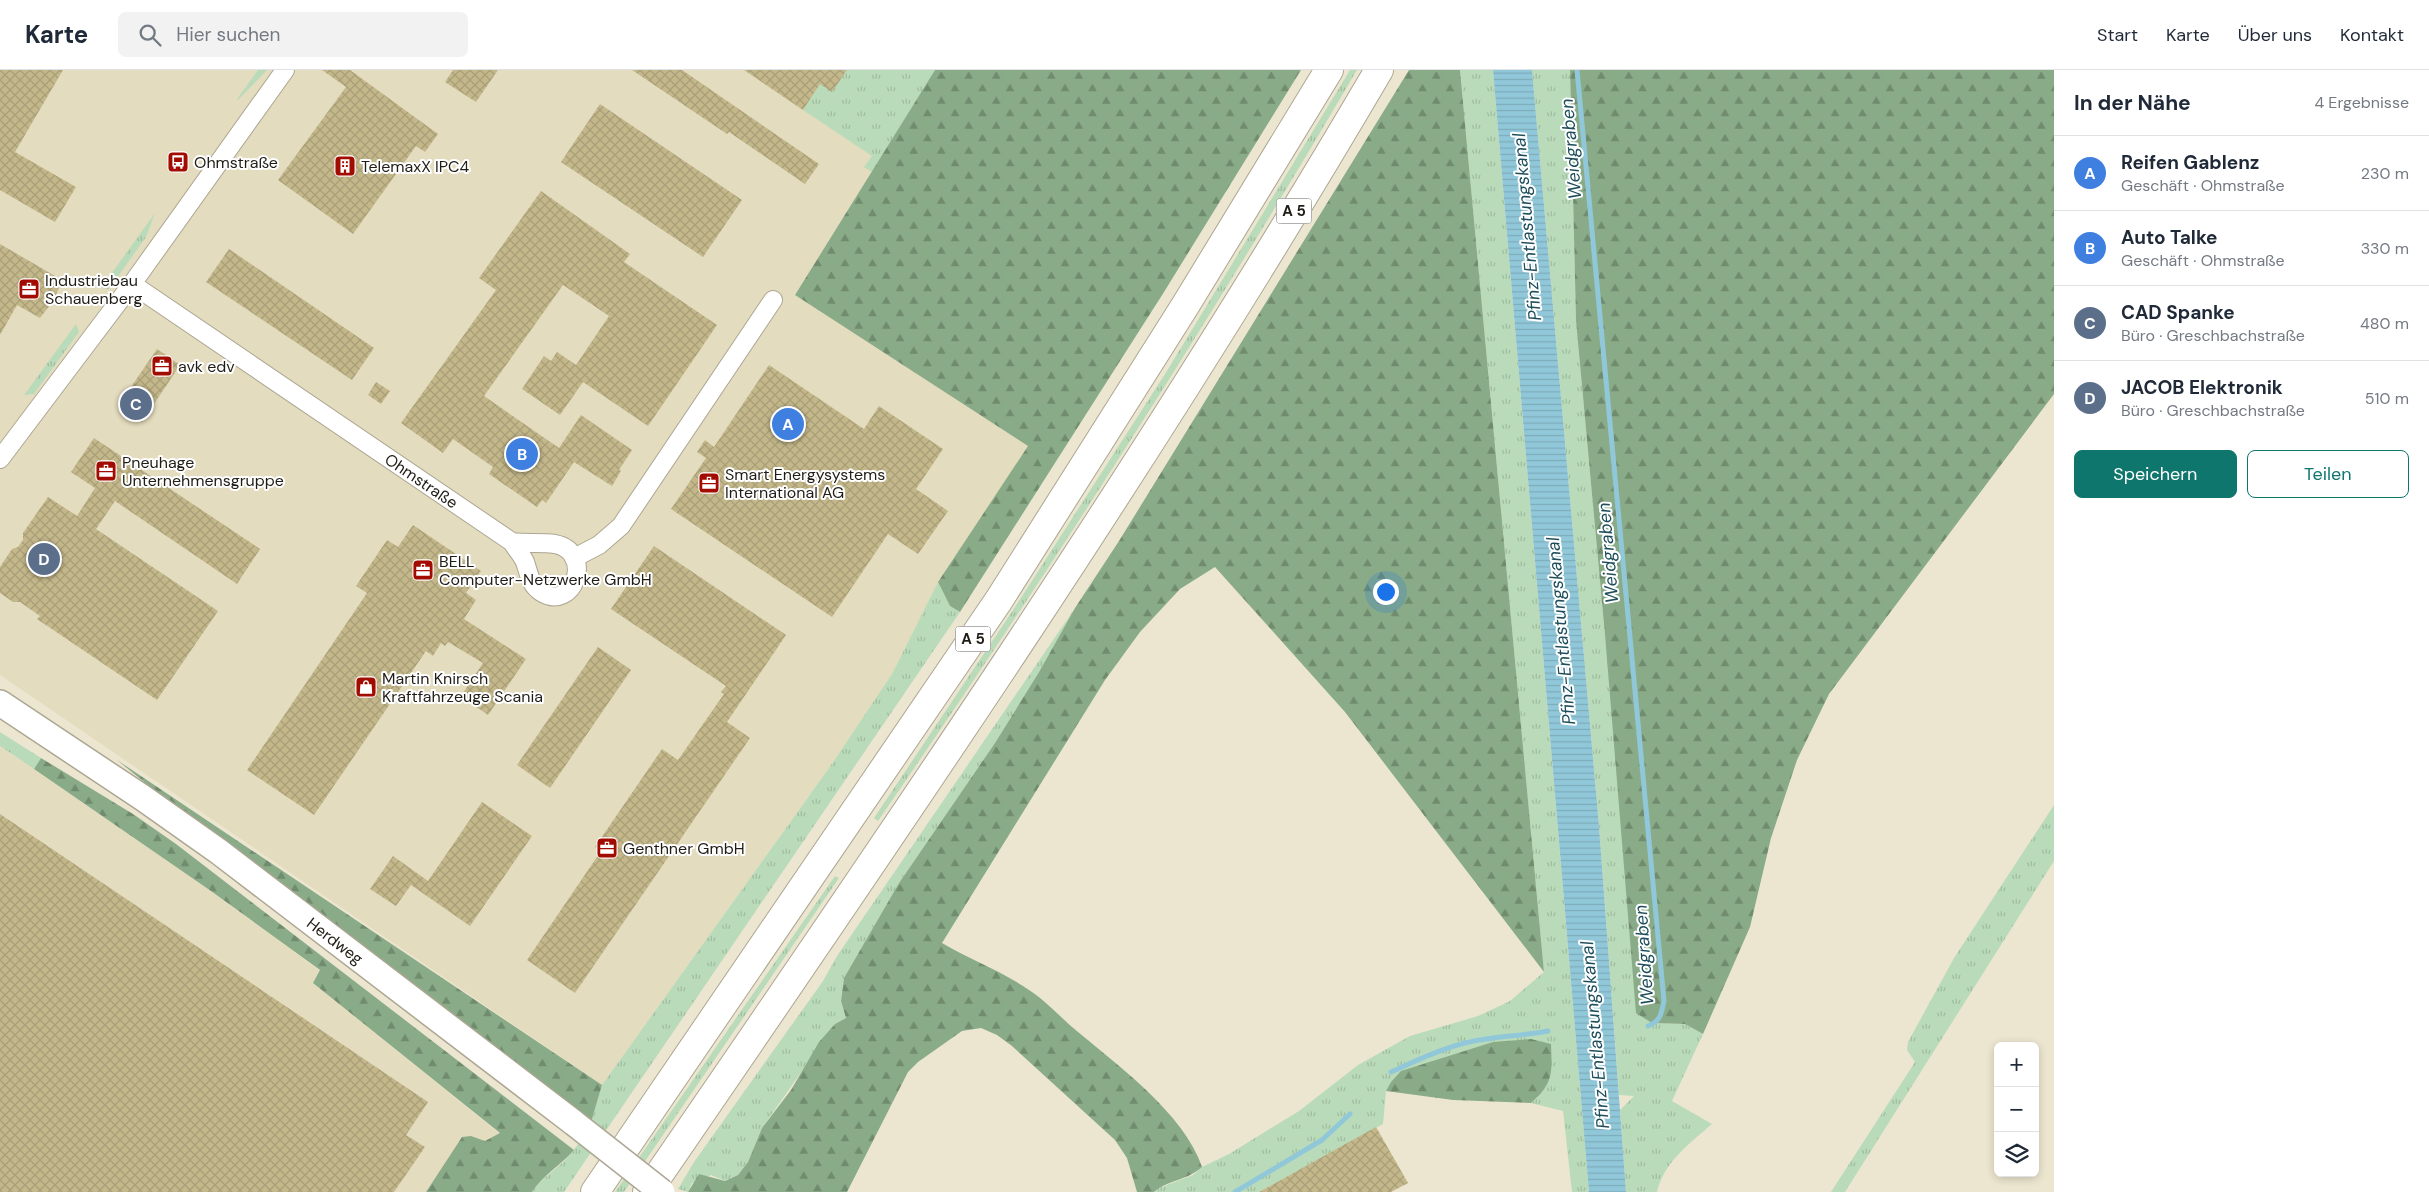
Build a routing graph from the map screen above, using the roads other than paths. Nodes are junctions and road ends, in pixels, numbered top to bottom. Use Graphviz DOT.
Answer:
graph roads {
  1 [pos="285,70"];
  2 [pos="1329,70"];
  3 [pos="1379,70"];
  4 [pos="132,284"];
  5 [pos="772,300"];
  6 [pos="0,459"];
  7 [pos="512,542"];
  8 [pos="574,558"];
  9 [pos="0,703"];
  10 [pos="595,1192"];
  11 [pos="647,1192"];
  12 [pos="662,1192"];
  1 -- 4 [label="street"];
  2 -- 10 [label="highway, A 5"];
  3 -- 11 [label="highway, A 5"];
  4 -- 6 [label="street"];
  4 -- 7 [label="street, Ohmstraße"];
  5 -- 8 [label="street"];
  7 -- 8 [label="street"];
  7 -- 8 [label="street, Ohmstraße"];
  9 -- 12 [label="main road, Herdweg, bridge"];
}
